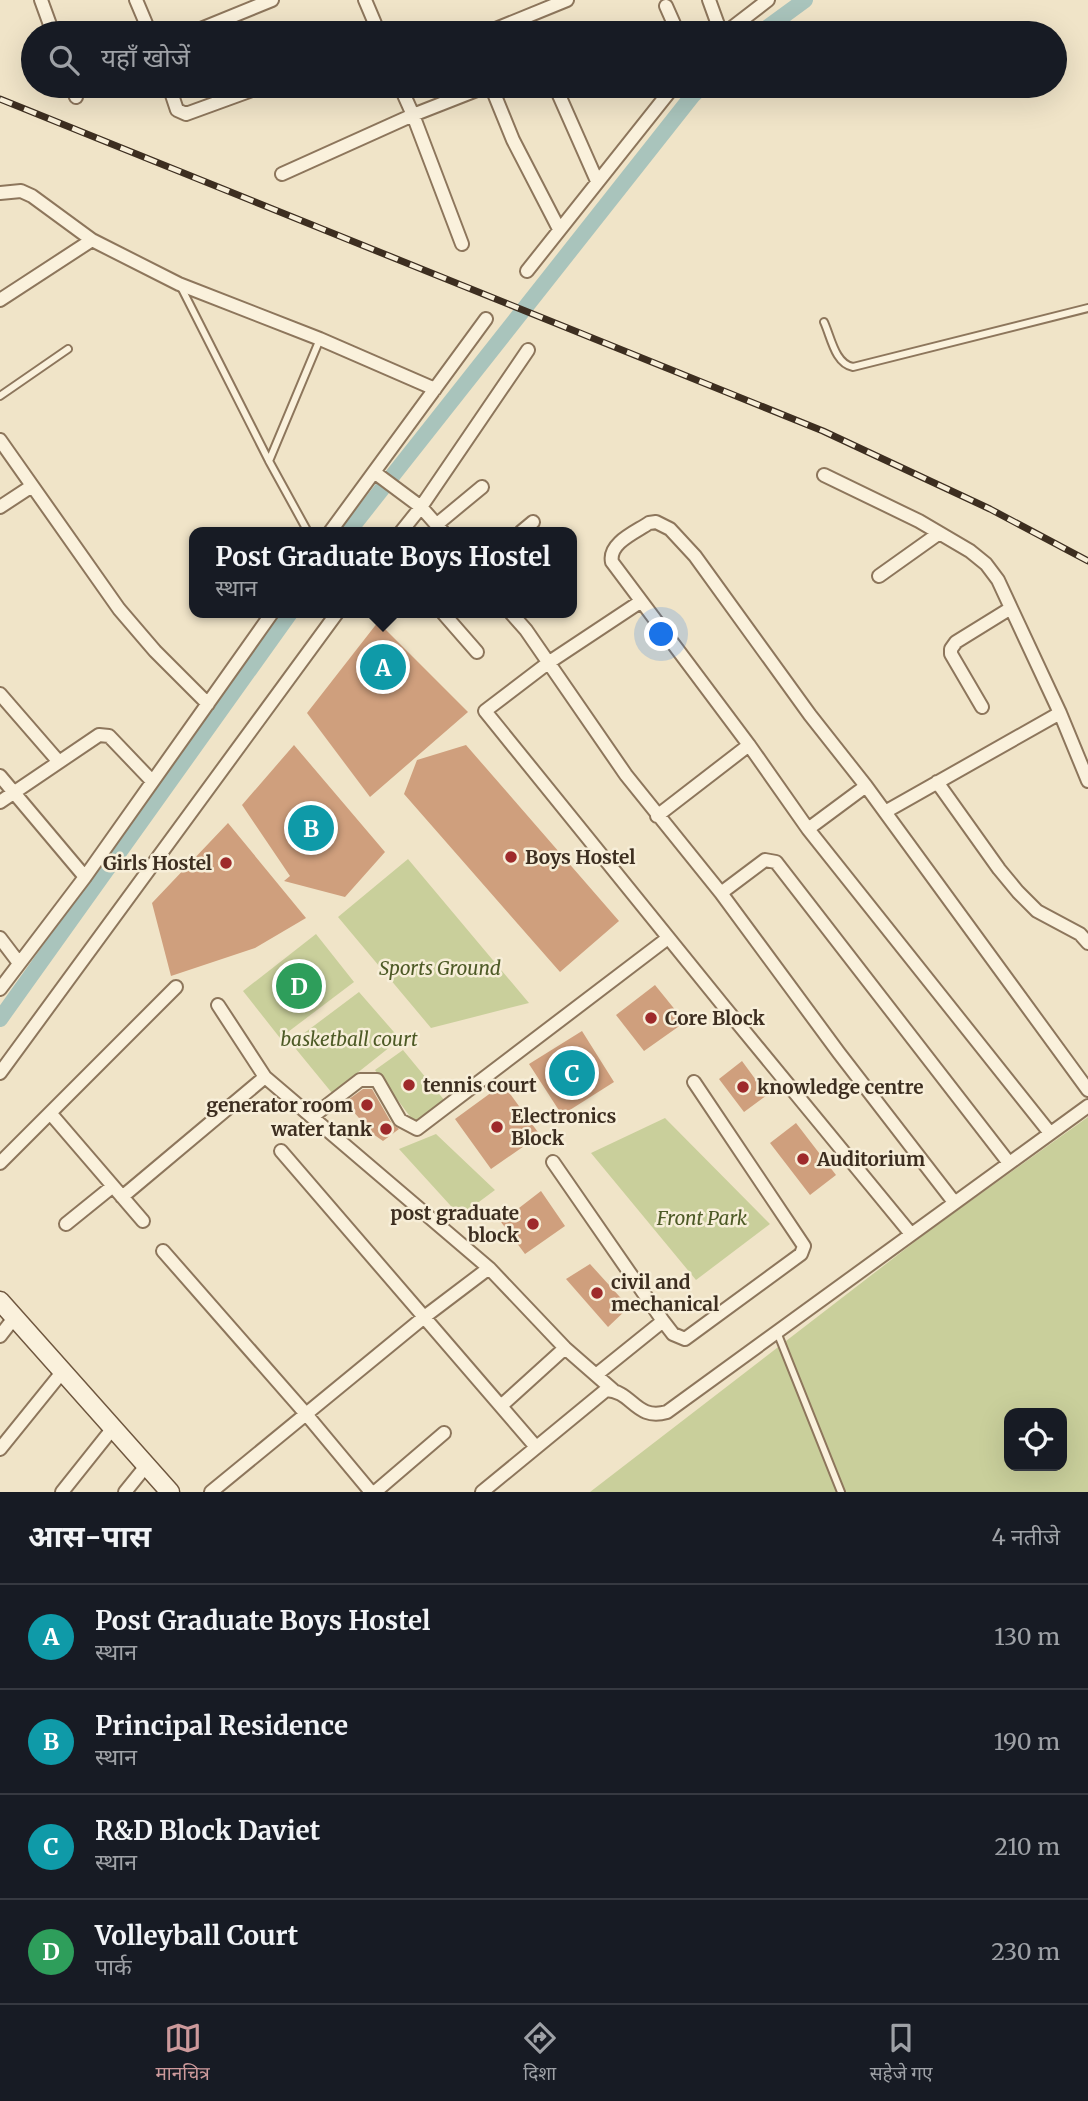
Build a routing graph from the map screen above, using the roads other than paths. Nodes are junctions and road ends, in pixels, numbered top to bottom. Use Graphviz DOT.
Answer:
graph roads {
  1 [pos="41,0"];
  2 [pos="136,0"];
  3 [pos="272,0"];
  4 [pos="365,0"];
  5 [pos="567,0"];
  6 [pos="709,0"];
  7 [pos="768,0"];
  8 [pos="666,6"];
  9 [pos="49,21"];
  10 [pos="145,21"];
  11 [pos="220,21"];
  12 [pos="374,21"];
  13 [pos="515,21"];
  14 [pos="673,21"];
  15 [pos="718,21"];
  16 [pos="739,21"];
  17 [pos="173,98"];
  18 [pos="229,98"];
  19 [pos="406,98"];
  20 [pos="458,98"];
  21 [pos="494,98"];
  22 [pos="560,98"];
  23 [pos="664,98"];
  24 [pos="414,115"];
  25 [pos="282,174"];
  26 [pos="597,181"];
  27 [pos="0,193"];
  28 [pos="559,229"];
  29 [pos="92,240"];
  30 [pos="462,244"];
  31 [pos="527,271"];
  32 [pos="179,284"];
  33 [pos="0,300"];
  34 [pos="1088,308"];
  35 [pos="486,319"];
  36 [pos="824,322"];
  37 [pos="320,340"];
  38 [pos="68,349"];
  39 [pos="528,350"];
  40 [pos="435,389"];
  41 [pos="0,396"];
  42 [pos="0,440"];
  43 [pos="269,461"];
  44 [pos="824,475"];
  45 [pos="380,476"];
  46 [pos="32,486"];
  47 [pos="482,487"];
  48 [pos="0,507"];
  49 [pos="421,507"];
  50 [pos="533,522"];
  51 [pos="305,527"];
  52 [pos="334,527"];
  53 [pos="405,527"];
  54 [pos="438,527"];
  55 [pos="440,527"];
  56 [pos="527,527"];
  57 [pos="938,534"];
  58 [pos="879,576"];
  59 [pos="640,602"];
  60 [pos="1011,608"];
  61 [pos="268,618"];
  62 [pos="333,618"];
  63 [pos="447,618"];
  64 [pos="515,618"];
  65 [pos="477,652"];
  66 [pos="548,663"];
  67 [pos="0,694"];
  68 [pos="208,704"];
  69 [pos="982,707"];
  70 [pos="1060,713"];
  71 [pos="749,745"];
  72 [pos="58,762"];
  73 [pos="0,776"];
  74 [pos="152,780"];
  75 [pos="1088,781"];
  76 [pos="937,782"];
  77 [pos="866,786"];
  78 [pos="14,793"];
  79 [pos="0,802"];
  80 [pos="885,812"];
  81 [pos="657,816"];
  82 [pos="808,829"];
  83 [pos="85,877"];
  84 [pos="721,893"];
  85 [pos="0,938"];
  86 [pos="668,938"];
  87 [pos="1088,943"];
  88 [pos="19,963"];
  89 [pos="176,988"];
  90 [pos="0,989"];
  91 [pos="218,1005"];
  92 [pos="0,1073"];
  93 [pos="265,1077"];
  94 [pos="694,1082"];
  95 [pos="1088,1090"];
  96 [pos="1088,1106"];
  97 [pos="51,1114"];
  98 [pos="312,1116"];
  99 [pos="1050,1133"];
  100 [pos="281,1151"];
  101 [pos="552,1162"];
  102 [pos="0,1163"];
  103 [pos="1009,1163"];
  104 [pos="113,1186"];
  105 [pos="122,1196"];
  106 [pos="954,1202"];
  107 [pos="143,1221"];
  108 [pos="66,1224"];
  109 [pos="911,1234"];
  110 [pos="163,1251"];
  111 [pos="489,1268"];
  112 [pos="0,1301"];
  113 [pos="14,1318"];
  114 [pos="423,1318"];
  115 [pos="663,1321"];
  116 [pos="777,1332"];
  117 [pos="0,1336"];
  118 [pos="565,1348"];
  119 [pos="63,1371"];
  120 [pos="596,1375"];
  121 [pos="613,1390"];
  122 [pos="501,1406"];
  123 [pos="306,1414"];
  124 [pos="113,1428"];
  125 [pos="444,1433"];
  126 [pos="536,1447"];
  127 [pos="0,1449"];
  128 [pos="146,1466"];
  129 [pos="62,1492"];
  130 [pos="125,1492"];
  131 [pos="170,1492"];
  132 [pos="211,1492"];
  133 [pos="373,1492"];
  134 [pos="482,1492"];
  135 [pos="841,1492"];
  1 -- 9 [label="street"];
  2 -- 10 [label="street"];
  3 -- 11 [label="street"];
  4 -- 12 [label="street"];
  5 -- 13 [label="street"];
  6 -- 15 [label="street"];
  7 -- 16 [label="street"];
  8 -- 14 [label="street"];
  17 -- 18 [label="street"];
  19 -- 24 [label="street"];
  20 -- 24 [label="street"];
  21 -- 28 [label="street"];
  22 -- 26 [label="street"];
  23 -- 26 [label="street"];
  24 -- 25 [label="street"];
  24 -- 30 [label="street"];
  26 -- 28 [label="street"];
  27 -- 29 [label="street"];
  28 -- 31 [label="street"];
  29 -- 32 [label="street"];
  29 -- 33 [label="street"];
  32 -- 37 [label="street"];
  32 -- 43 [label="lane"];
  34 -- 36 [label="lane"];
  35 -- 40 [label="street"];
  37 -- 40 [label="street"];
  37 -- 43 [label="lane"];
  38 -- 41 [label="lane"];
  39 -- 49 [label="street"];
  40 -- 45 [label="street"];
  42 -- 46 [label="street"];
  43 -- 51 [label="lane"];
  44 -- 57 [label="street"];
  45 -- 49 [label="street"];
  45 -- 52 [label="street"];
  46 -- 48 [label="street"];
  46 -- 68 [label="street"];
  47 -- 55 [label="street"];
  49 -- 53 [label="street"];
  49 -- 54 [label="street"];
  50 -- 56 [label="street"];
  57 -- 58 [label="street"];
  57 -- 60 [label="street"];
  59 -- 66 [label="street"];
  59 -- 71 [label="street"];
  59 -- 77 [label="street"];
  60 -- 69 [label="street"];
  60 -- 70 [label="street"];
  61 -- 68 [label="street"];
  62 -- 92 [label="street"];
  63 -- 65 [label="street"];
  64 -- 66 [label="street"];
  66 -- 81 [label="street"];
  66 -- 86 [label="street"];
  67 -- 72 [label="street"];
  68 -- 74 [label="street"];
  70 -- 75 [label="street"];
  70 -- 76 [label="street"];
  71 -- 81 [label="street"];
  71 -- 82 [label="street"];
  72 -- 74 [label="street"];
  72 -- 78 [label="street"];
  73 -- 78 [label="street"];
  74 -- 83 [label="street"];
  76 -- 80 [label="street"];
  76 -- 87 [label="street"];
  77 -- 80 [label="street"];
  77 -- 82 [label="street"];
  78 -- 79 [label="street"];
  78 -- 83 [label="street"];
  80 -- 95 [label="street"];
  81 -- 84 [label="street"];
  82 -- 99 [label="street"];
  83 -- 88 [label="street"];
  84 -- 103 [label="street"];
  84 -- 106 [label="street"];
  85 -- 88 [label="street"];
  86 -- 98 [label="street"];
  86 -- 109 [label="street"];
  88 -- 90 [label="street"];
  89 -- 97 [label="street"];
  91 -- 93 [label="street"];
  93 -- 98 [label="street"];
  93 -- 105 [label="street"];
  94 -- 115 [label="street"];
  96 -- 99 [label="street"];
  97 -- 102 [label="street"];
  97 -- 104 [label="street"];
  98 -- 111 [label="street"];
  99 -- 103 [label="street"];
  100 -- 114 [label="street"];
  101 -- 115 [label="street"];
  103 -- 106 [label="street"];
  104 -- 105 [label="street"];
  104 -- 108 [label="street"];
  105 -- 107 [label="street"];
  106 -- 109 [label="street"];
  109 -- 116 [label="street"];
  110 -- 123 [label="street"];
  111 -- 114 [label="street"];
  111 -- 118 [label="street"];
  112 -- 113 [label="street"];
  113 -- 117 [label="street"];
  113 -- 119 [label="street"];
  114 -- 122 [label="street"];
  114 -- 123 [label="street"];
  115 -- 120 [label="street"];
  116 -- 121 [label="street"];
  116 -- 135 [label="lane"];
  118 -- 120 [label="street"];
  118 -- 122 [label="street"];
  119 -- 124 [label="street"];
  119 -- 127 [label="street"];
  120 -- 121 [label="street"];
  121 -- 126 [label="street"];
  122 -- 126 [label="street"];
  123 -- 132 [label="street"];
  123 -- 133 [label="street"];
  124 -- 128 [label="street"];
  124 -- 129 [label="street"];
  125 -- 133 [label="street"];
  126 -- 134 [label="street"];
  128 -- 130 [label="street"];
  128 -- 131 [label="street"];
}
